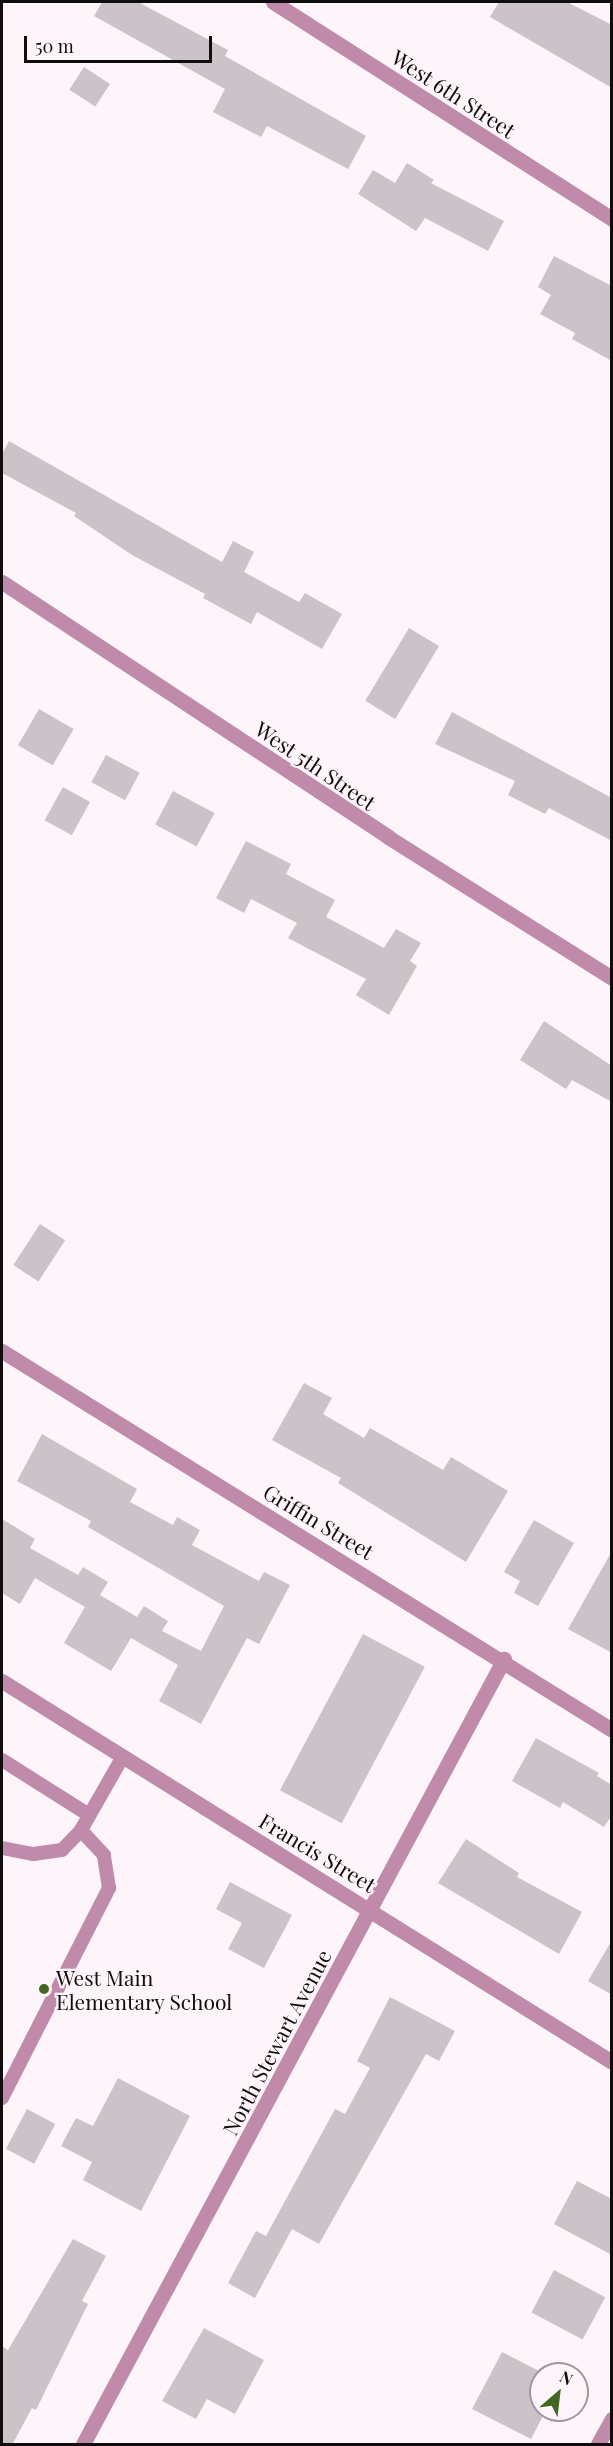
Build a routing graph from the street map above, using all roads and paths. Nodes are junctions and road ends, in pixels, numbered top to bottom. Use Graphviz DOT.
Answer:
graph roads {
  1 [pos="273,2"];
  2 [pos="612,219"];
  3 [pos="2,582"];
  4 [pos="612,978"];
  5 [pos="2,1351"];
  6 [pos="504,1659"];
  7 [pos="2,1681"];
  8 [pos="612,1730"];
  9 [pos="122,1758"];
  10 [pos="2,1760"];
  11 [pos="89,1815"];
  12 [pos="81,1830"];
  13 [pos="2,1848"];
  14 [pos="372,1909"];
  15 [pos="612,2062"];
  16 [pos="2,2098"];
  17 [pos="612,2419"];
  18 [pos="83,2445"];
  19 [pos="598,2445"];
  1 -- 2 [label="street, West 6th Street"];
  3 -- 4 [label="street, West 5th Street"];
  5 -- 6 [label="street, Griffin Street"];
  6 -- 8 [label="street, Griffin Street"];
  6 -- 14 [label="street, North Stewart Avenue"];
  7 -- 9 [label="street, Francis Street"];
  9 -- 11 [label="lane"];
  9 -- 14 [label="street, Francis Street"];
  10 -- 11 [label="lane"];
  11 -- 12 [label="lane"];
  12 -- 13 [label="lane"];
  12 -- 16 [label="lane"];
  14 -- 15 [label="street, Francis Street"];
  14 -- 18 [label="street, North Stewart Avenue"];
  17 -- 19 [label="street"];
}
